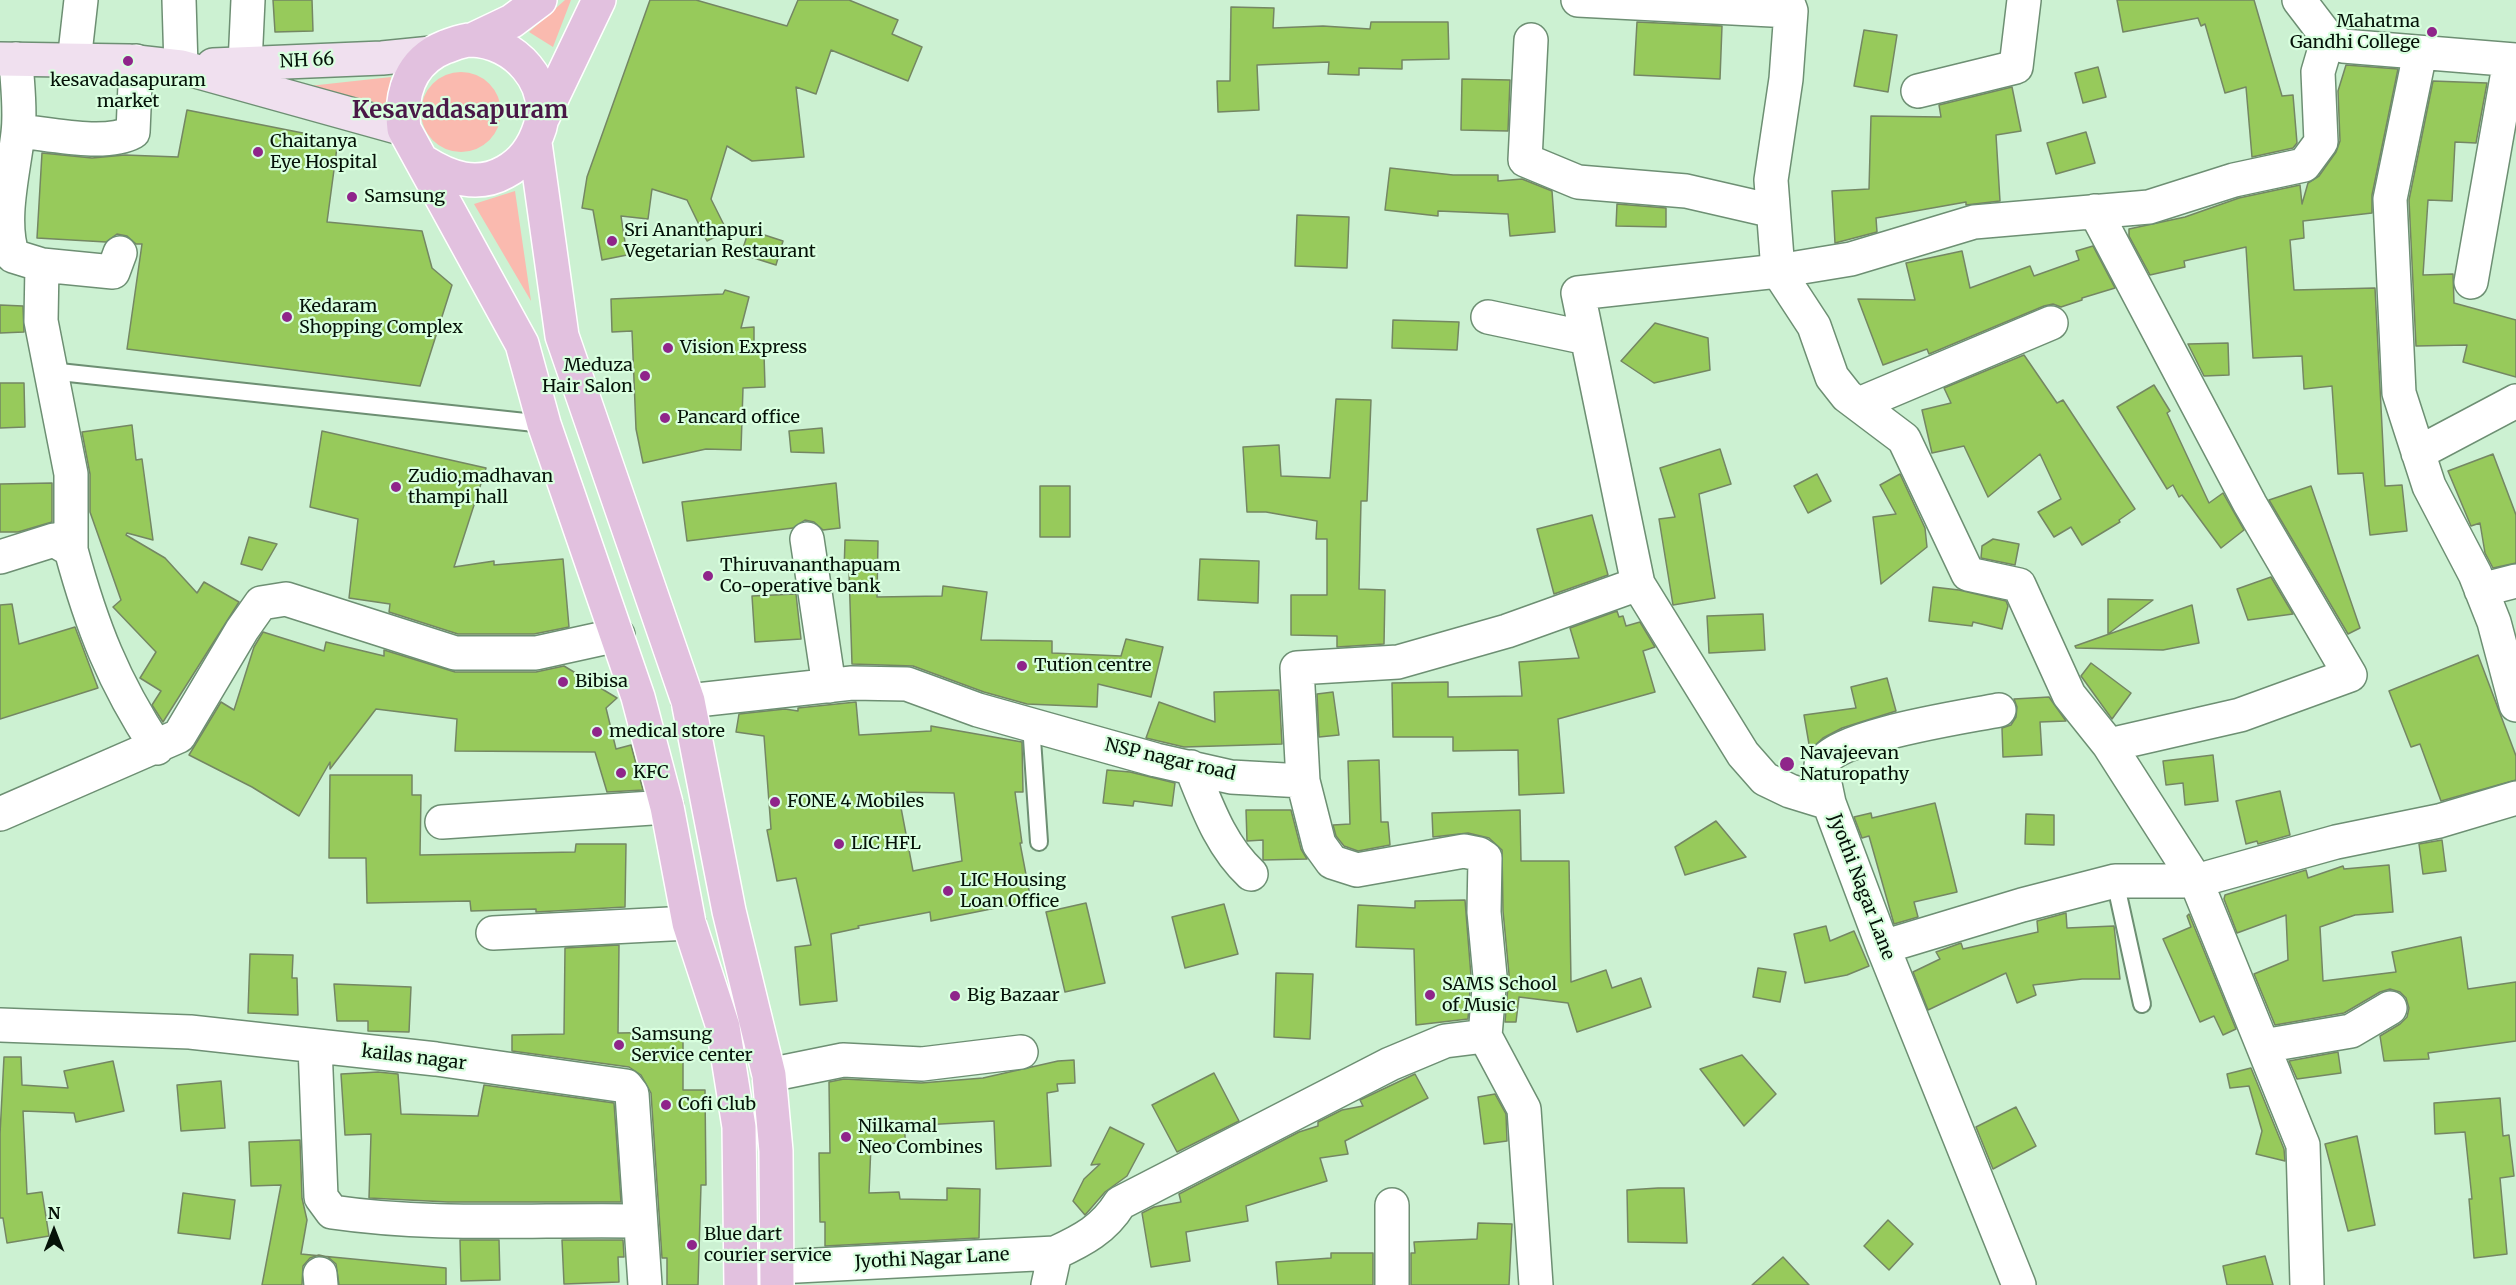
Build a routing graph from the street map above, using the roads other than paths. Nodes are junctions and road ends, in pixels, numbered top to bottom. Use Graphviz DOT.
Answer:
graph roads {
  1 [pos="81,0"];
  2 [pos="179,0"];
  3 [pos="248,0"];
  4 [pos="540,0"];
  5 [pos="599,0"];
  6 [pos="1578,0"];
  7 [pos="2024,0"];
  8 [pos="2299,0"];
  9 [pos="1789,5"];
  10 [pos="2328,38"];
  11 [pos="472,40"];
  12 [pos="1531,40"];
  13 [pos="432,53"];
  14 [pos="2420,53"];
  15 [pos="8,59"];
  16 [pos="2513,60"];
  17 [pos="74,62"];
  18 [pos="136,62"];
  19 [pos="245,64"];
  20 [pos="182,66"];
  21 [pos="1918,92"];
  22 [pos="404,129"];
  23 [pos="539,130"];
  24 [pos="19,131"];
  25 [pos="424,162"];
  26 [pos="1773,211"];
  27 [pos="2095,211"];
  28 [pos="120,253"];
  29 [pos="42,265"];
  30 [pos="1778,271"];
  31 [pos="2471,282"];
  32 [pos="1488,317"];
  33 [pos="2051,323"];
  34 [pos="562,336"];
  35 [pos="1587,338"];
  36 [pos="522,344"];
  37 [pos="50,371"];
  38 [pos="2516,401"];
  39 [pos="1859,404"];
  40 [pos="544,424"];
  41 [pos="2418,453"];
  42 [pos="807,539"];
  43 [pos="71,550"];
  44 [pos="0,556"];
  45 [pos="2516,581"];
  46 [pos="1638,584"];
  47 [pos="2481,590"];
  48 [pos="618,635"];
  49 [pos="829,686"];
  50 [pos="688,701"];
  51 [pos="2516,705"];
  52 [pos="1999,710"];
  53 [pos="1031,724"];
  54 [pos="2109,745"];
  55 [pos="157,748"];
  56 [pos="1191,767"];
  57 [pos="1303,781"];
  58 [pos="2516,798"];
  59 [pos="1829,803"];
  60 [pos="667,807"];
  61 [pos="0,814"];
  62 [pos="442,822"];
  63 [pos="1039,842"];
  64 [pos="1251,874"];
  65 [pos="2196,880"];
  66 [pos="2115,881"];
  67 [pos="689,923"];
  68 [pos="493,933"];
  69 [pos="1883,947"];
  70 [pos="2142,1004"];
  71 [pos="2390,1008"];
  72 [pos="0,1025"];
  73 [pos="1485,1036"];
  74 [pos="315,1046"];
  75 [pos="2263,1046"];
  76 [pos="1021,1052"];
  77 [pos="769,1075"];
  78 [pos="1392,1205"];
  79 [pos="640,1221"];
  80 [pos="1055,1253"];
  81 [pos="777,1276"];
  82 [pos="645,1285"];
  83 [pos="741,1285"];
  84 [pos="1048,1285"];
  85 [pos="1392,1285"];
  86 [pos="1536,1285"];
  87 [pos="2019,1285"];
  88 [pos="2307,1285"];
  1 -- 17 [label="street"];
  2 -- 20 [label="street"];
  3 -- 19 [label="street"];
  4 -- 11 [label="main road, NH 66"];
  5 -- 23 [label="main road"];
  6 -- 9 [label="street"];
  7 -- 21 [label="street"];
  8 -- 10 [label="street"];
  9 -- 26 [label="street"];
  10 -- 14 [label="street"];
  10 -- 27 [label="street"];
  11 -- 13 [label="main road, NH 66"];
  11 -- 23 [label="main road"];
  12 -- 26 [label="street"];
  13 -- 19 [label="main road, NH 66"];
  13 -- 22 [label="main road, NH 66"];
  14 -- 16 [label="street"];
  14 -- 41 [label="street"];
  15 -- 17 [label="main road"];
  15 -- 24 [label="street"];
  16 -- 31 [label="street"];
  17 -- 18 [label="main road"];
  18 -- 20 [label="main road"];
  18 -- 24 [label="street"];
  19 -- 20 [label="main road, NH 66"];
  20 -- 22 [label="main road"];
  22 -- 25 [label="main road"];
  23 -- 25 [label="main road"];
  23 -- 34 [label="main road"];
  24 -- 29 [label="street"];
  25 -- 36 [label="main road"];
  26 -- 30 [label="street"];
  27 -- 30 [label="street"];
  27 -- 54 [label="street"];
  28 -- 29 [label="street"];
  29 -- 37 [label="street"];
  30 -- 35 [label="street, Jyothi Nagar Lane"];
  30 -- 39 [label="street"];
  32 -- 35 [label="street"];
  33 -- 39 [label="street"];
  34 -- 36 [label="main road"];
  34 -- 50 [label="main road"];
  35 -- 46 [label="street, Jyothi Nagar Lane"];
  36 -- 40 [label="main road"];
  37 -- 40 [label="lane"];
  37 -- 43 [label="street"];
  38 -- 41 [label="street"];
  39 -- 54 [label="street"];
  40 -- 48 [label="main road"];
  41 -- 47 [label="street"];
  42 -- 49 [label="street"];
  43 -- 44 [label="street"];
  43 -- 55 [label="street"];
  45 -- 47 [label="street"];
  46 -- 57 [label="street"];
  46 -- 59 [label="street, Jyothi Nagar Lane"];
  47 -- 51 [label="street"];
  48 -- 55 [label="street"];
  48 -- 60 [label="main road"];
  49 -- 50 [label="street, NSP nagar road"];
  49 -- 53 [label="street, NSP nagar road"];
  50 -- 77 [label="main road"];
  52 -- 59 [label="street"];
  53 -- 56 [label="street, NSP nagar road"];
  53 -- 63 [label="lane"];
  54 -- 65 [label="street"];
  55 -- 61 [label="street"];
  56 -- 57 [label="street, NSP nagar road"];
  56 -- 64 [label="street"];
  57 -- 73 [label="street"];
  58 -- 65 [label="street"];
  59 -- 69 [label="street, Jyothi Nagar Lane"];
  60 -- 62 [label="street"];
  60 -- 67 [label="main road"];
  65 -- 66 [label="street"];
  65 -- 75 [label="street"];
  66 -- 69 [label="street"];
  66 -- 70 [label="lane"];
  67 -- 68 [label="street"];
  67 -- 83 [label="main road"];
  69 -- 87 [label="street, Jyothi Nagar Lane"];
  71 -- 75 [label="street"];
  72 -- 74 [label="street, kailas nagar"];
  73 -- 80 [label="street"];
  73 -- 86 [label="street"];
  74 -- 79 [label="street, kailas nagar"];
  74 -- 79 [label="street"];
  75 -- 88 [label="street"];
  76 -- 77 [label="street"];
  77 -- 81 [label="main road"];
  78 -- 85 [label="street"];
  79 -- 82 [label="street, kailas nagar"];
  80 -- 81 [label="street, Jyothi Nagar Lane"];
  80 -- 84 [label="street"];
}
